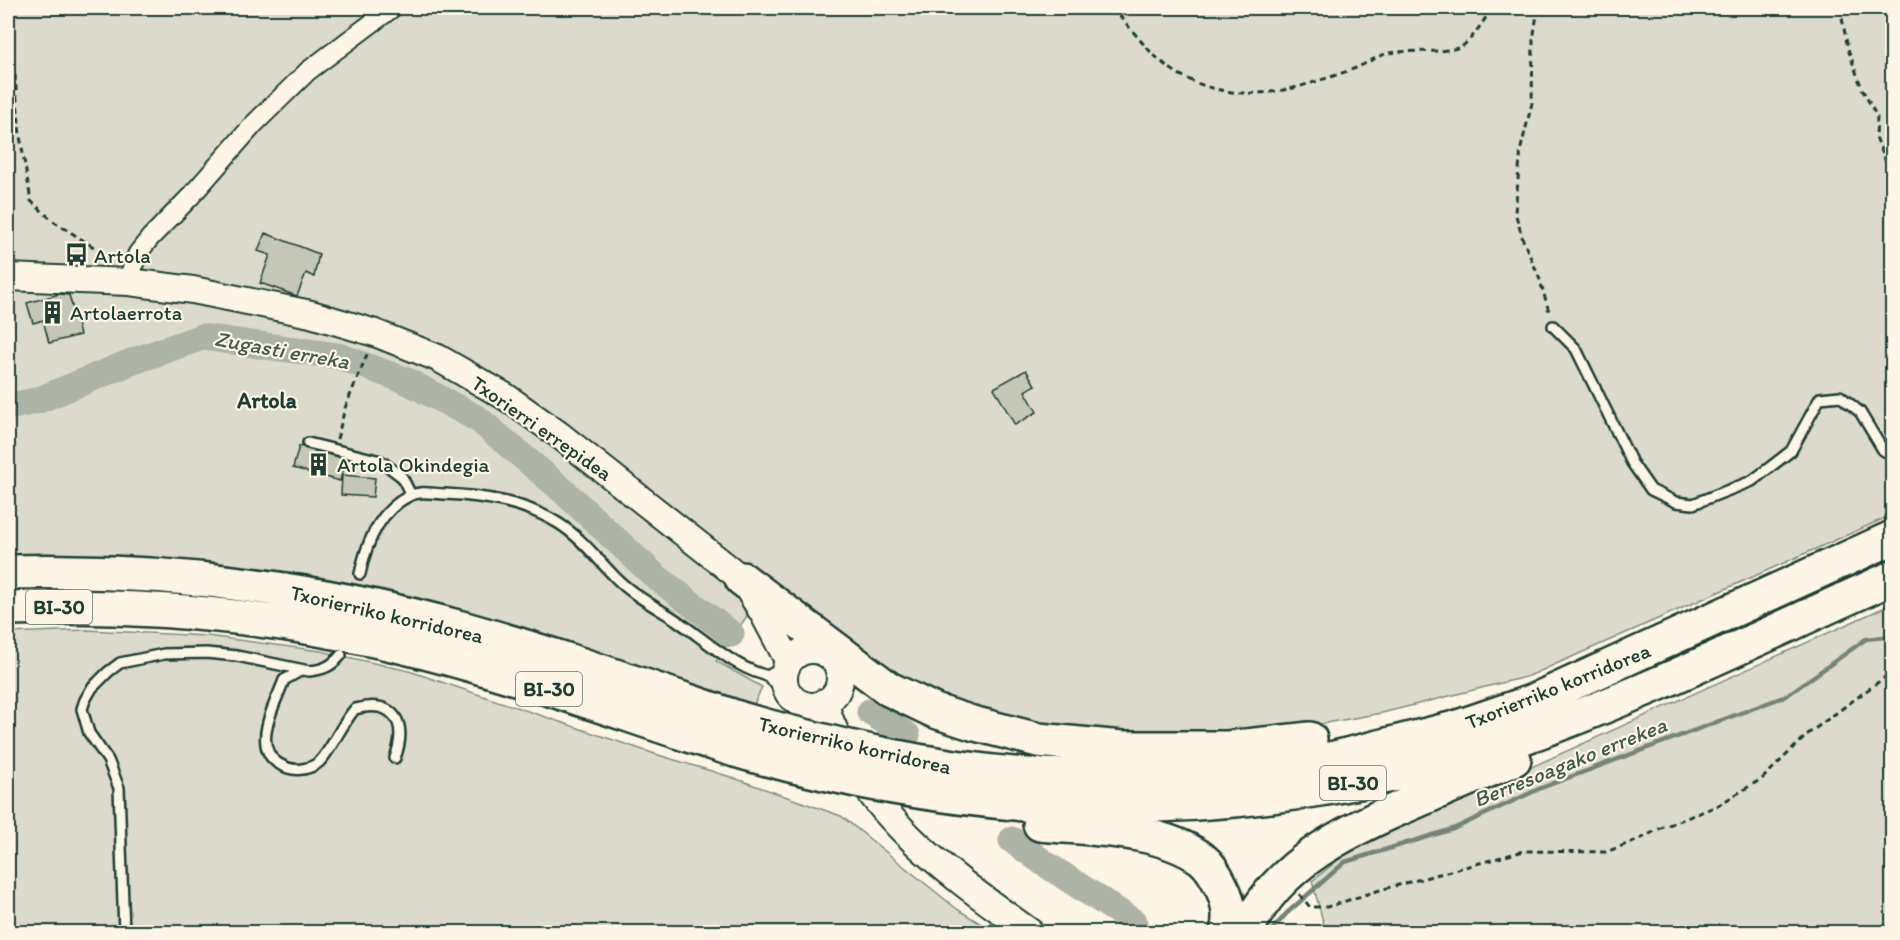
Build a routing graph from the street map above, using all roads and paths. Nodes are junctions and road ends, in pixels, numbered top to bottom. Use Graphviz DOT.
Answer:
graph roads {
  1 [pos="392,8"];
  2 [pos="1113,8"];
  3 [pos="1492,8"];
  4 [pos="1538,8"];
  5 [pos="1840,8"];
  6 [pos="8,44"];
  7 [pos="1893,177"];
  8 [pos="8,277"];
  9 [pos="134,279"];
  10 [pos="1553,326"];
  11 [pos="369,350"];
  12 [pos="308,443"];
  13 [pos="335,449"];
  14 [pos="1893,455"];
  15 [pos="411,495"];
  16 [pos="1893,538"];
  17 [pos="8,572"];
  18 [pos="360,574"];
  19 [pos="1893,578"];
  20 [pos="741,579"];
  21 [pos="770,601"];
  22 [pos="8,608"];
  23 [pos="811,650"];
  24 [pos="341,655"];
  25 [pos="302,670"];
  26 [pos="783,672"];
  27 [pos="1893,672"];
  28 [pos="839,674"];
  29 [pos="1584,679"];
  30 [pos="1665,682"];
  31 [pos="889,690"];
  32 [pos="824,702"];
  33 [pos="738,734"];
  34 [pos="395,758"];
  35 [pos="1025,801"];
  36 [pos="1284,877"];
  37 [pos="124,933"];
  38 [pos="1030,933"];
  39 [pos="1227,933"];
  40 [pos="1246,933"];
  1 -- 9 [label="street"];
  2 -- 3 [label="path"];
  4 -- 10 [label="path"];
  5 -- 7 [label="path"];
  6 -- 9 [label="path"];
  8 -- 9 [label="main road, Txorierri errepidea"];
  9 -- 20 [label="main road, Txorierri errepidea"];
  10 -- 14 [label="lane"];
  11 -- 13 [label="path"];
  12 -- 13 [label="lane"];
  13 -- 15 [label="lane"];
  15 -- 18 [label="lane"];
  15 -- 26 [label="lane"];
  16 -- 29 [label="highway, Txorierriko korridorea / BI-30"];
  17 -- 33 [label="highway, Txorierriko korridorea / BI-30"];
  19 -- 30 [label="highway, Txorierriko korridorea / BI-30"];
  20 -- 21 [label="highway"];
  20 -- 26 [label="main road, Txorierri errepidea"];
  21 -- 23 [label="main road"];
  21 -- 31 [label="highway"];
  22 -- 33 [label="highway, Txorierriko korridorea / BI-30"];
  23 -- 26 [label="main road"];
  23 -- 28 [label="main road"];
  24 -- 25 [label="lane"];
  25 -- 34 [label="lane"];
  25 -- 37 [label="lane"];
  26 -- 32 [label="main road"];
  27 -- 36 [label="path"];
  28 -- 31 [label="highway"];
  28 -- 32 [label="main road"];
  29 -- 31 [label="highway"];
  29 -- 35 [label="highway, Txorierriko korridorea / BI-30"];
  30 -- 35 [label="highway, Txorierriko korridorea / BI-30"];
  30 -- 36 [label="highway"];
  32 -- 38 [label="main road"];
  33 -- 35 [label="highway, Txorierriko korridorea / BI-30, bridge"];
  33 -- 35 [label="highway, Txorierriko korridorea / BI-30, bridge"];
  35 -- 39 [label="highway"];
  36 -- 40 [label="highway"];
}
